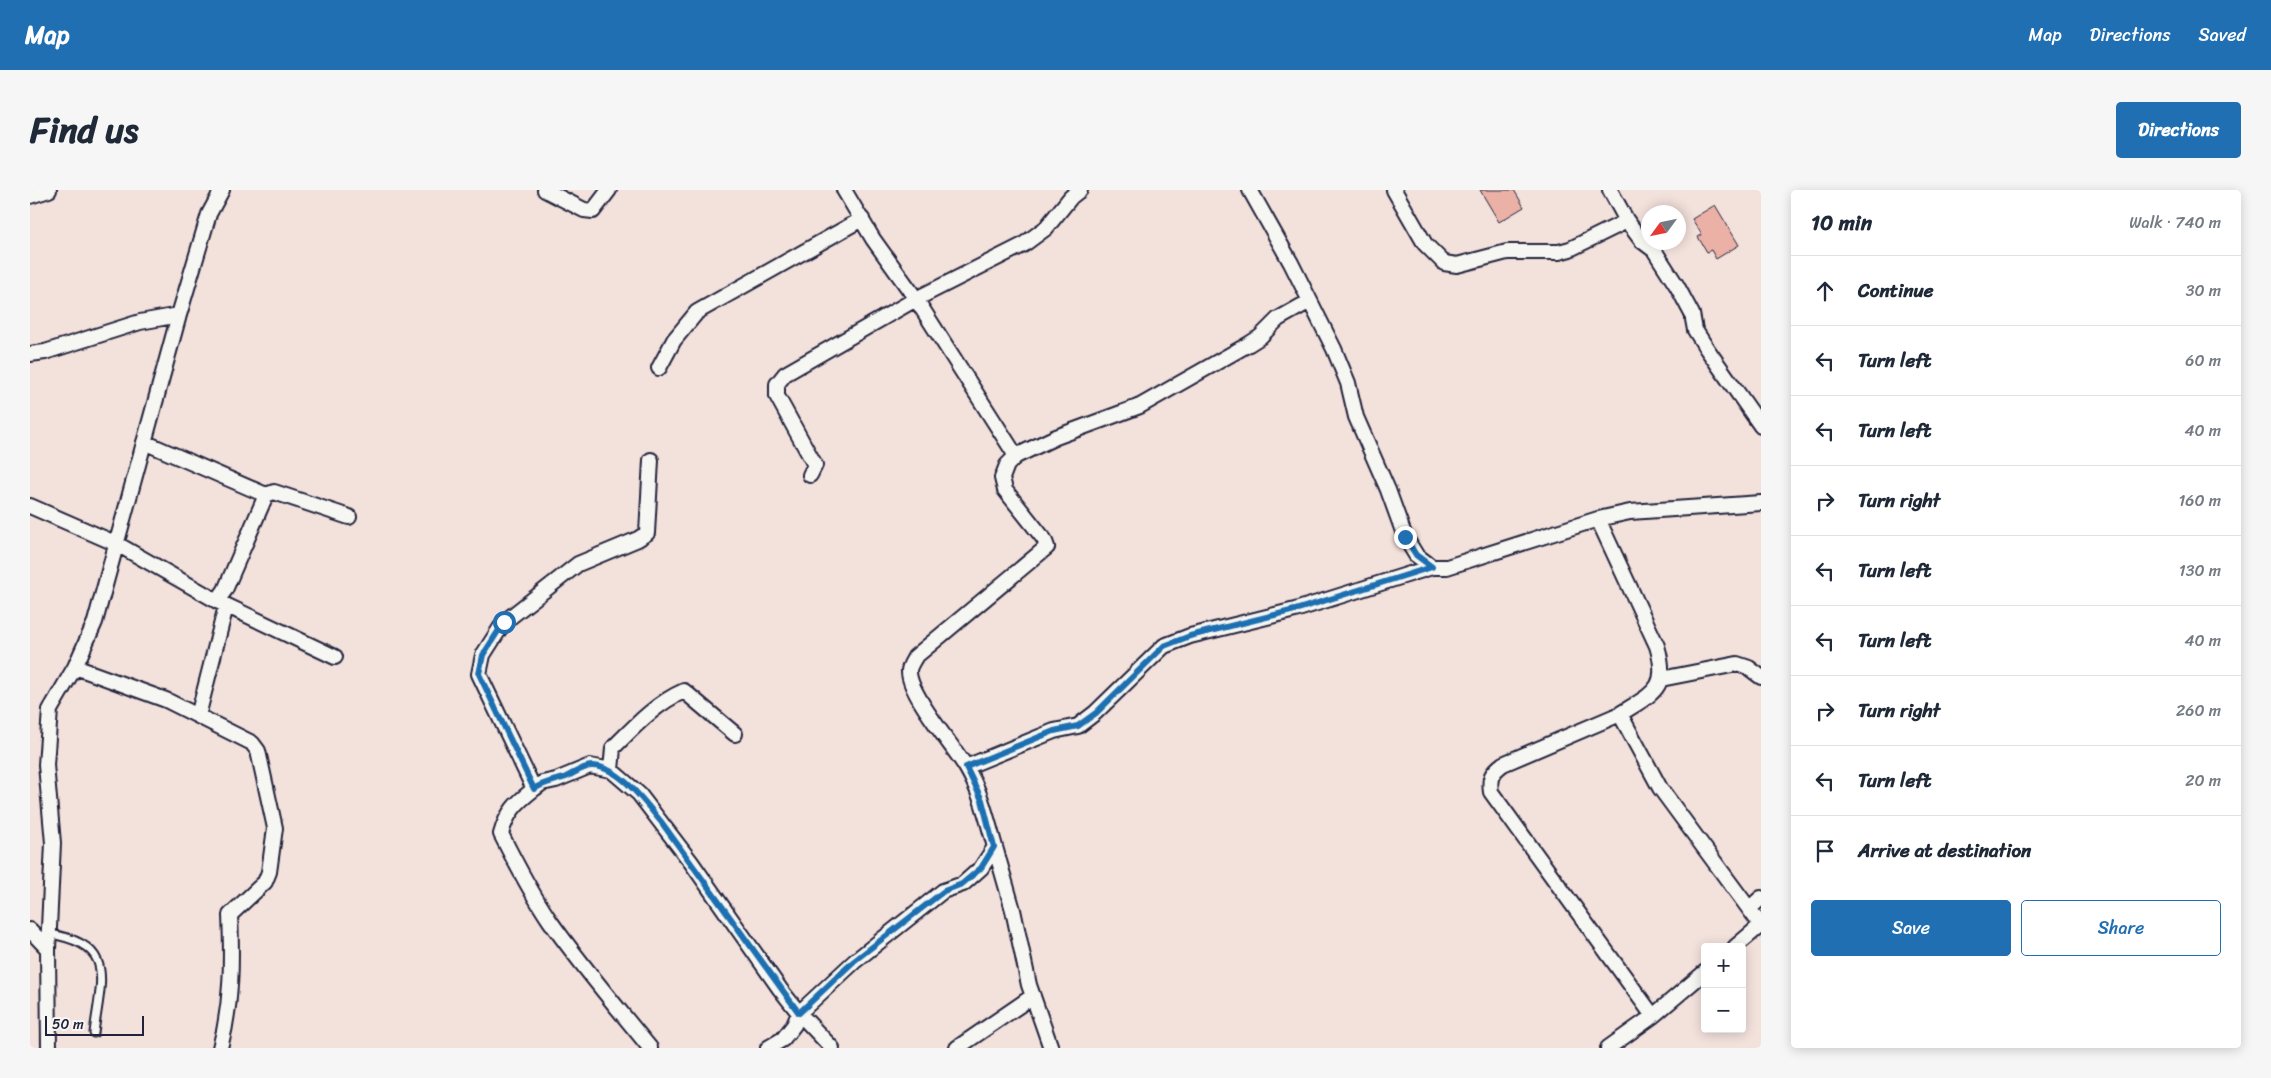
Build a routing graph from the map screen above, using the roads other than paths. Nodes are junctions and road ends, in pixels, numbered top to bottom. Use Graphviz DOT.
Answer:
graph roads {
  1 [pos="49,190"];
  2 [pos="222,190"];
  3 [pos="545,190"];
  4 [pos="609,190"];
  5 [pos="844,190"];
  6 [pos="1080,190"];
  7 [pos="1250,190"];
  8 [pos="1394,190"];
  9 [pos="1610,190"];
  10 [pos="30,196"];
  11 [pos="862,219"];
  12 [pos="1628,221"];
  13 [pos="916,299"];
  14 [pos="1310,301"];
  15 [pos="179,315"];
  16 [pos="30,354"];
  17 [pos="659,368"];
  18 [pos="1761,426"];
  19 [pos="144,442"];
  20 [pos="1016,456"];
  21 [pos="651,460"];
  22 [pos="810,475"];
  23 [pos="266,495"];
  24 [pos="1761,503"];
  25 [pos="30,506"];
  26 [pos="349,517"];
  27 [pos="1598,520"];
  28 [pos="117,544"];
  29 [pos="1432,567"];
  30 [pos="222,604"];
  31 [pos="335,657"];
  32 [pos="75,667"];
  33 [pos="1761,677"];
  34 [pos="1661,679"];
  35 [pos="1620,714"];
  36 [pos="198,716"];
  37 [pos="735,734"];
  38 [pos="613,748"];
  39 [pos="590,766"];
  40 [pos="966,767"];
  41 [pos="611,770"];
  42 [pos="534,789"];
  43 [pos="994,847"];
  44 [pos="1761,898"];
  45 [pos="1749,909"];
  46 [pos="1761,925"];
  47 [pos="30,930"];
  48 [pos="49,934"];
  49 [pos="1740,943"];
  50 [pos="48,949"];
  51 [pos="1701,975"];
  52 [pos="1032,996"];
  53 [pos="799,1013"];
  54 [pos="1653,1016"];
  55 [pos="94,1033"];
  56 [pos="49,1048"];
  57 [pos="220,1048"];
  58 [pos="650,1048"];
  59 [pos="768,1048"];
  60 [pos="832,1048"];
  61 [pos="957,1048"];
  62 [pos="1050,1048"];
  63 [pos="1608,1048"];
  1 -- 10 [label="street"];
  2 -- 15 [label="street"];
  3 -- 4 [label="street"];
  5 -- 11 [label="street"];
  6 -- 13 [label="street"];
  7 -- 14 [label="street"];
  8 -- 12 [label="street"];
  9 -- 12 [label="street"];
  11 -- 13 [label="street"];
  11 -- 17 [label="street"];
  12 -- 18 [label="street"];
  13 -- 20 [label="street"];
  13 -- 22 [label="street"];
  14 -- 20 [label="street"];
  14 -- 29 [label="street"];
  15 -- 16 [label="street"];
  15 -- 19 [label="street"];
  19 -- 23 [label="street"];
  19 -- 28 [label="street"];
  20 -- 40 [label="street"];
  21 -- 42 [label="street"];
  23 -- 26 [label="street"];
  23 -- 30 [label="street"];
  24 -- 27 [label="street"];
  25 -- 28 [label="street"];
  27 -- 29 [label="street"];
  27 -- 34 [label="street"];
  28 -- 30 [label="street"];
  28 -- 32 [label="street"];
  29 -- 40 [label="street"];
  30 -- 31 [label="street"];
  30 -- 36 [label="street"];
  32 -- 36 [label="street"];
  32 -- 48 [label="street"];
  33 -- 34 [label="street"];
  34 -- 35 [label="street"];
  35 -- 45 [label="street"];
  35 -- 54 [label="street"];
  36 -- 57 [label="street"];
  37 -- 38 [label="street"];
  38 -- 39 [label="street"];
  38 -- 41 [label="street"];
  39 -- 41 [label="street"];
  39 -- 42 [label="street"];
  40 -- 43 [label="street"];
  41 -- 53 [label="street"];
  42 -- 58 [label="street"];
  43 -- 52 [label="street"];
  43 -- 53 [label="street"];
  44 -- 45 [label="street"];
  45 -- 46 [label="street"];
  46 -- 49 [label="street"];
  47 -- 50 [label="street"];
  48 -- 50 [label="street"];
  48 -- 55 [label="lane"];
  50 -- 56 [label="street"];
  51 -- 54 [label="street"];
  52 -- 61 [label="street"];
  52 -- 62 [label="street"];
  53 -- 59 [label="street"];
  53 -- 60 [label="street"];
  54 -- 63 [label="street"];
}
